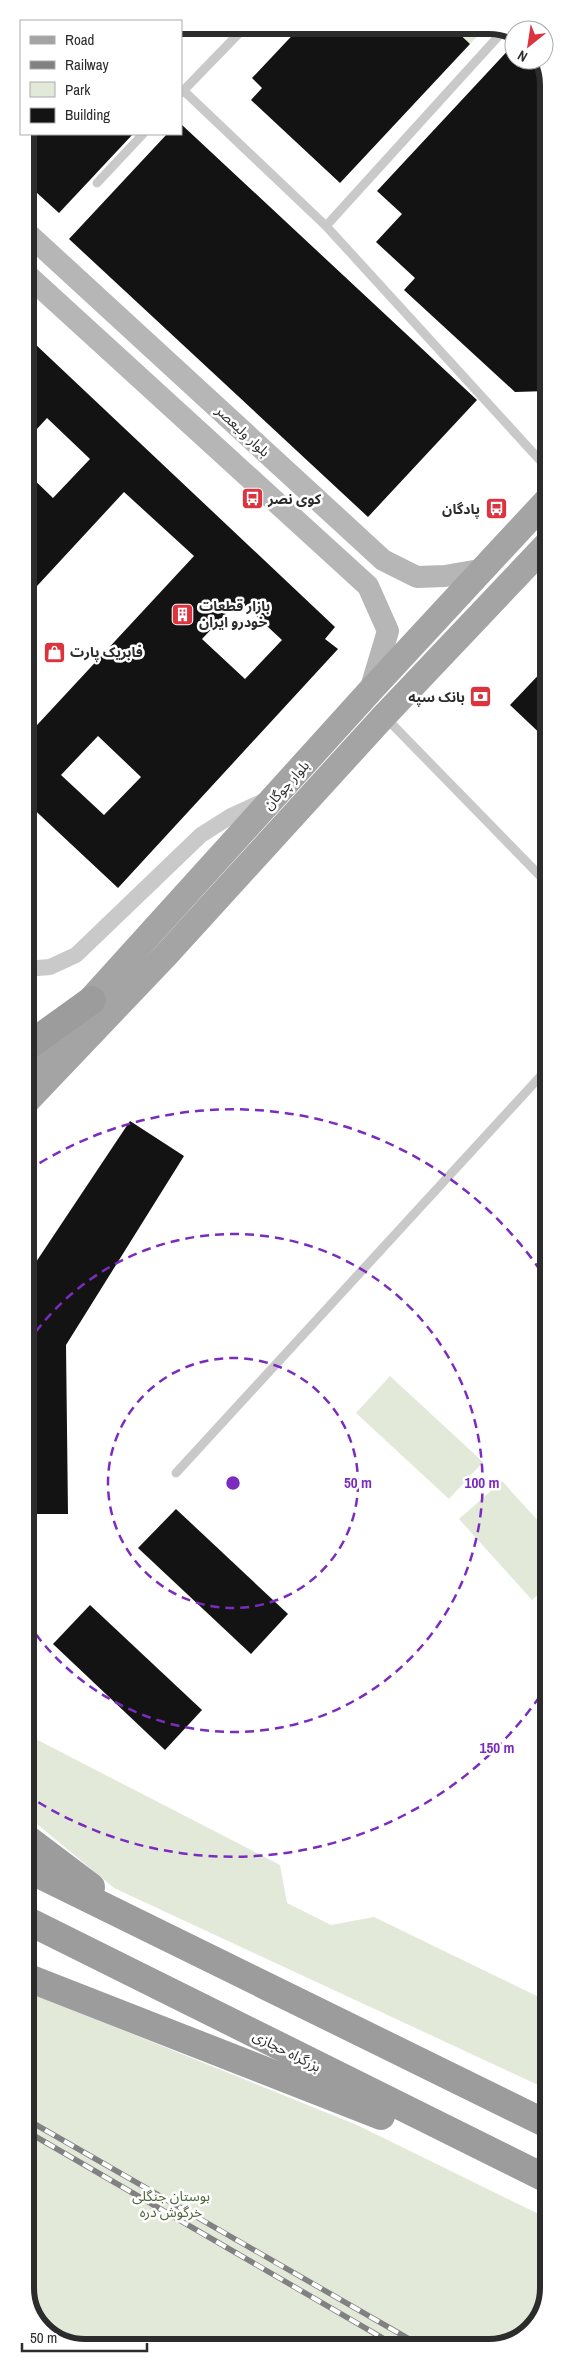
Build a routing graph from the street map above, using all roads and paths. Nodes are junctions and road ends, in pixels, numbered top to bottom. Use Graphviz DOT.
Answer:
graph roads {
  1 [pos="238,34"];
  2 [pos="499,35"];
  3 [pos="182,92"];
  4 [pos="142,135"];
  5 [pos="97,183"];
  6 [pos="326,226"];
  7 [pos="34,239"];
  8 [pos="34,283"];
  9 [pos="540,460"];
  10 [pos="302,485"];
  11 [pos="540,508"];
  12 [pos="286,510"];
  13 [pos="540,551"];
  14 [pos="485,569"];
  15 [pos="370,691"];
  16 [pos="384,716"];
  17 [pos="279,794"];
  18 [pos="540,876"];
  19 [pos="34,968"];
  20 [pos="92,1000"];
  21 [pos="34,1042"];
  22 [pos="34,1063"];
  23 [pos="540,1077"];
  24 [pos="34,1094"];
  25 [pos="176,1473"];
  26 [pos="34,1844"];
  27 [pos="34,1872"];
  28 [pos="34,1924"];
  29 [pos="142,1926"];
  30 [pos="34,1979"];
  31 [pos="540,2121"];
  32 [pos="521,2166"];
  33 [pos="540,2176"];
  1 -- 3 [label="lane"];
  2 -- 6 [label="lane"];
  3 -- 6 [label="lane"];
  4 -- 5 [label="lane"];
  6 -- 9 [label="lane"];
  7 -- 10 [label="main road, بلوار ولیعصر"];
  8 -- 12 [label="main road"];
  10 -- 12 [label="main road"];
  10 -- 14 [label="main road, بلوار ولیعصر"];
  11 -- 14 [label="main road, بلوار چوگان"];
  12 -- 15 [label="main road"];
  13 -- 16 [label="main road, بلوار چوگان"];
  14 -- 15 [label="main road, بلوار چوگان"];
  15 -- 17 [label="main road, بلوار چوگان"];
  16 -- 18 [label="lane"];
  16 -- 24 [label="main road, بلوار چوگان"];
  17 -- 19 [label="street"];
  17 -- 20 [label="main road, بلوار چوگان"];
  20 -- 21 [label="highway"];
  20 -- 22 [label="main road, بلوار چوگان"];
  23 -- 25 [label="lane"];
  26 -- 29 [label="highway"];
  27 -- 29 [label="highway"];
  28 -- 32 [label="highway, بزرگراه حجازی"];
  29 -- 31 [label="highway"];
  30 -- 32 [label="highway"];
  32 -- 33 [label="highway, بزرگراه حجازی"];
}
